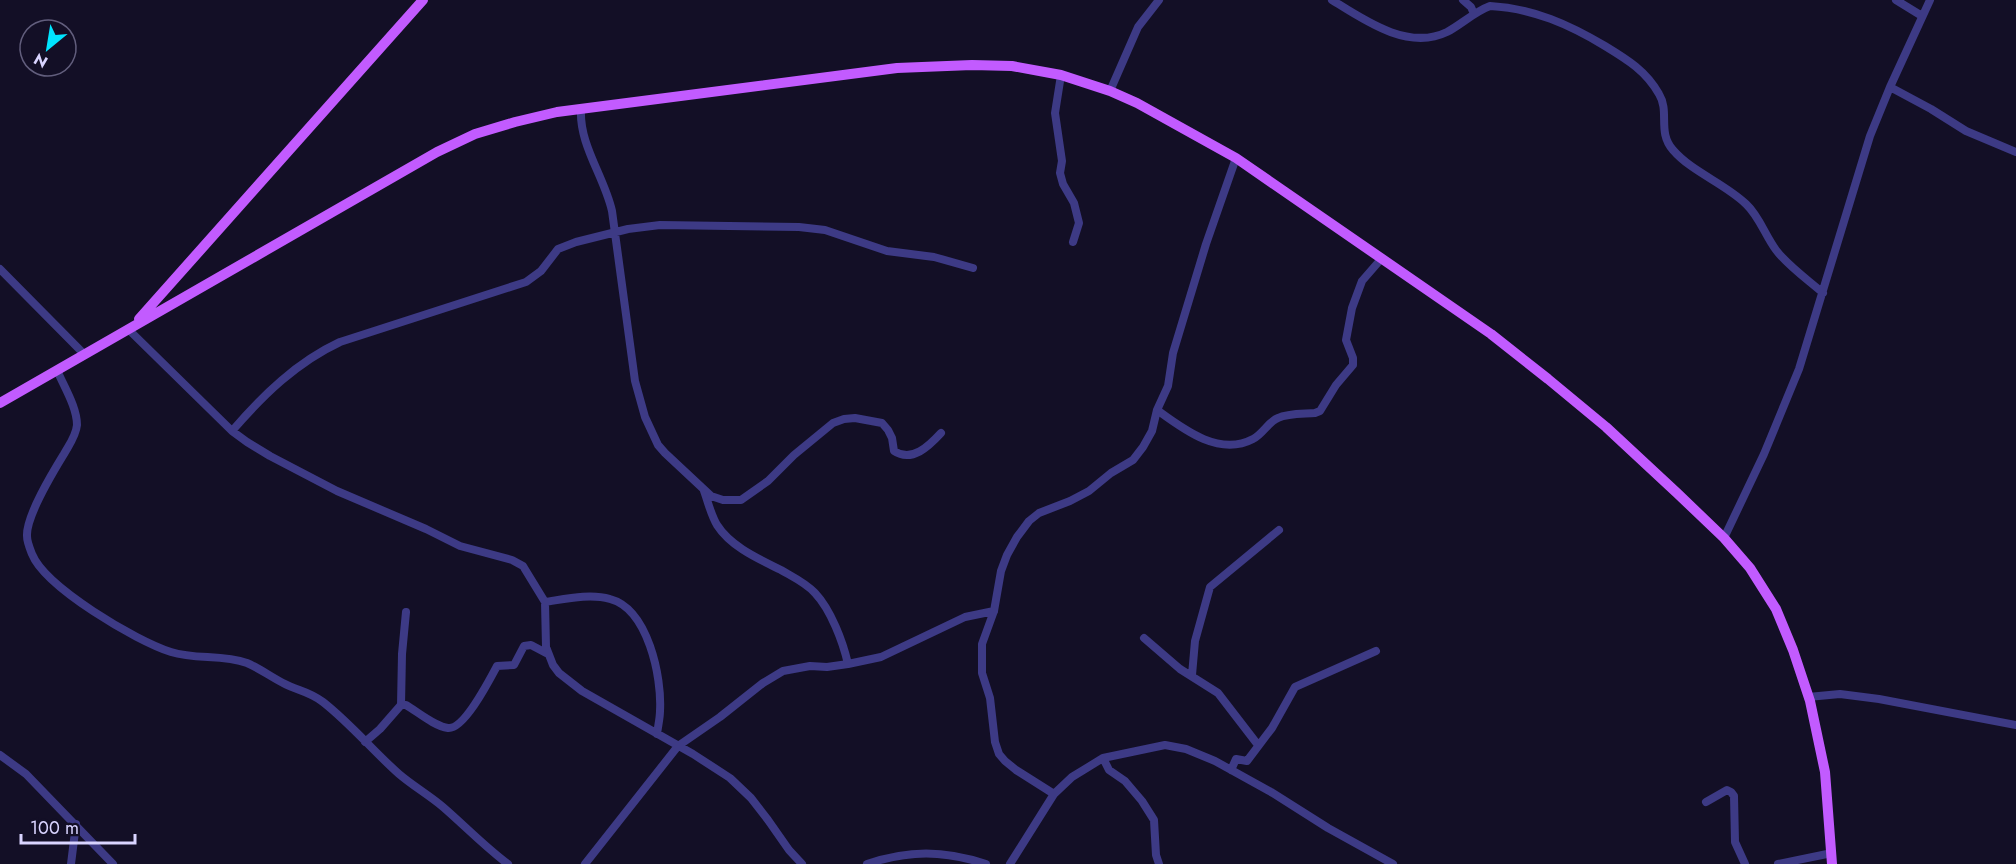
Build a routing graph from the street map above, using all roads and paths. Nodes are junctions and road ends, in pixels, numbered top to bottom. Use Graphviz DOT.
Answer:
graph roads {
  1 [pos="423,0"];
  2 [pos="1159,0"];
  3 [pos="1332,0"];
  4 [pos="1463,0"];
  5 [pos="1896,0"];
  6 [pos="1930,0"];
  7 [pos="1474,14"];
  8 [pos="1922,16"];
  9 [pos="1061,75"];
  10 [pos="1890,87"];
  11 [pos="1110,91"];
  12 [pos="581,109"];
  13 [pos="2016,152"];
  14 [pos="1236,158"];
  15 [pos="616,232"];
  16 [pos="1072,242"];
  17 [pos="1382,258"];
  18 [pos="973,268"];
  19 [pos="0,269"];
  20 [pos="1822,293"];
  21 [pos="131,328"];
  22 [pos="84,354"];
  23 [pos="57,370"];
  24 [pos="0,403"];
  25 [pos="1156,410"];
  26 [pos="232,431"];
  27 [pos="941,433"];
  28 [pos="703,488"];
  29 [pos="1279,530"];
  30 [pos="1724,538"];
  31 [pos="545,602"];
  32 [pos="994,611"];
  33 [pos="406,612"];
  34 [pos="1144,638"];
  35 [pos="1376,651"];
  36 [pos="548,654"];
  37 [pos="848,664"];
  38 [pos="1192,675"];
  39 [pos="1808,698"];
  40 [pos="401,705"];
  41 [pos="2016,725"];
  42 [pos="657,734"];
  43 [pos="364,741"];
  44 [pos="1258,745"];
  45 [pos="678,746"];
  46 [pos="0,755"];
  47 [pos="1103,758"];
  48 [pos="1231,771"];
  49 [pos="1054,794"];
  50 [pos="1706,802"];
  51 [pos="76,824"];
  52 [pos="1832,858"];
  53 [pos="71,864"];
  54 [pos="113,864"];
  55 [pos="508,864"];
  56 [pos="585,864"];
  57 [pos="802,864"];
  58 [pos="867,864"];
  59 [pos="986,864"];
  60 [pos="1010,864"];
  61 [pos="1159,864"];
  62 [pos="1393,864"];
  63 [pos="1745,864"];
  64 [pos="1778,864"];
  1 -- 21 [label="main road"];
  2 -- 11 [label="street"];
  3 -- 7 [label="street"];
  4 -- 7 [label="street"];
  5 -- 8 [label="street"];
  6 -- 8 [label="street"];
  7 -- 20 [label="street"];
  8 -- 10 [label="street"];
  9 -- 11 [label="main road"];
  9 -- 12 [label="main road"];
  9 -- 16 [label="street"];
  10 -- 13 [label="street"];
  10 -- 20 [label="street"];
  11 -- 14 [label="main road"];
  12 -- 15 [label="street"];
  12 -- 21 [label="main road"];
  14 -- 17 [label="main road"];
  14 -- 25 [label="street"];
  15 -- 18 [label="street"];
  15 -- 26 [label="street"];
  15 -- 28 [label="street"];
  17 -- 25 [label="street"];
  17 -- 30 [label="main road"];
  19 -- 22 [label="street"];
  20 -- 30 [label="street"];
  21 -- 22 [label="main road"];
  21 -- 26 [label="street"];
  22 -- 23 [label="main road"];
  23 -- 24 [label="main road"];
  23 -- 43 [label="street"];
  25 -- 32 [label="street"];
  26 -- 31 [label="street"];
  27 -- 28 [label="street"];
  28 -- 37 [label="street"];
  29 -- 38 [label="street"];
  30 -- 39 [label="main road"];
  31 -- 36 [label="street"];
  31 -- 42 [label="street"];
  32 -- 37 [label="street"];
  32 -- 49 [label="street"];
  33 -- 40 [label="street"];
  34 -- 38 [label="street"];
  35 -- 44 [label="street"];
  36 -- 40 [label="street"];
  36 -- 42 [label="street"];
  37 -- 45 [label="street"];
  38 -- 44 [label="street"];
  39 -- 41 [label="street"];
  39 -- 52 [label="main road"];
  40 -- 43 [label="street"];
  42 -- 45 [label="street"];
  43 -- 55 [label="street"];
  44 -- 48 [label="street"];
  45 -- 56 [label="street"];
  45 -- 57 [label="street"];
  46 -- 51 [label="street"];
  47 -- 48 [label="street"];
  47 -- 49 [label="street"];
  47 -- 61 [label="street"];
  48 -- 62 [label="street"];
  49 -- 60 [label="street"];
  50 -- 63 [label="street"];
  51 -- 53 [label="street"];
  51 -- 54 [label="street"];
  52 -- 64 [label="street"];
  58 -- 59 [label="street"];
}
